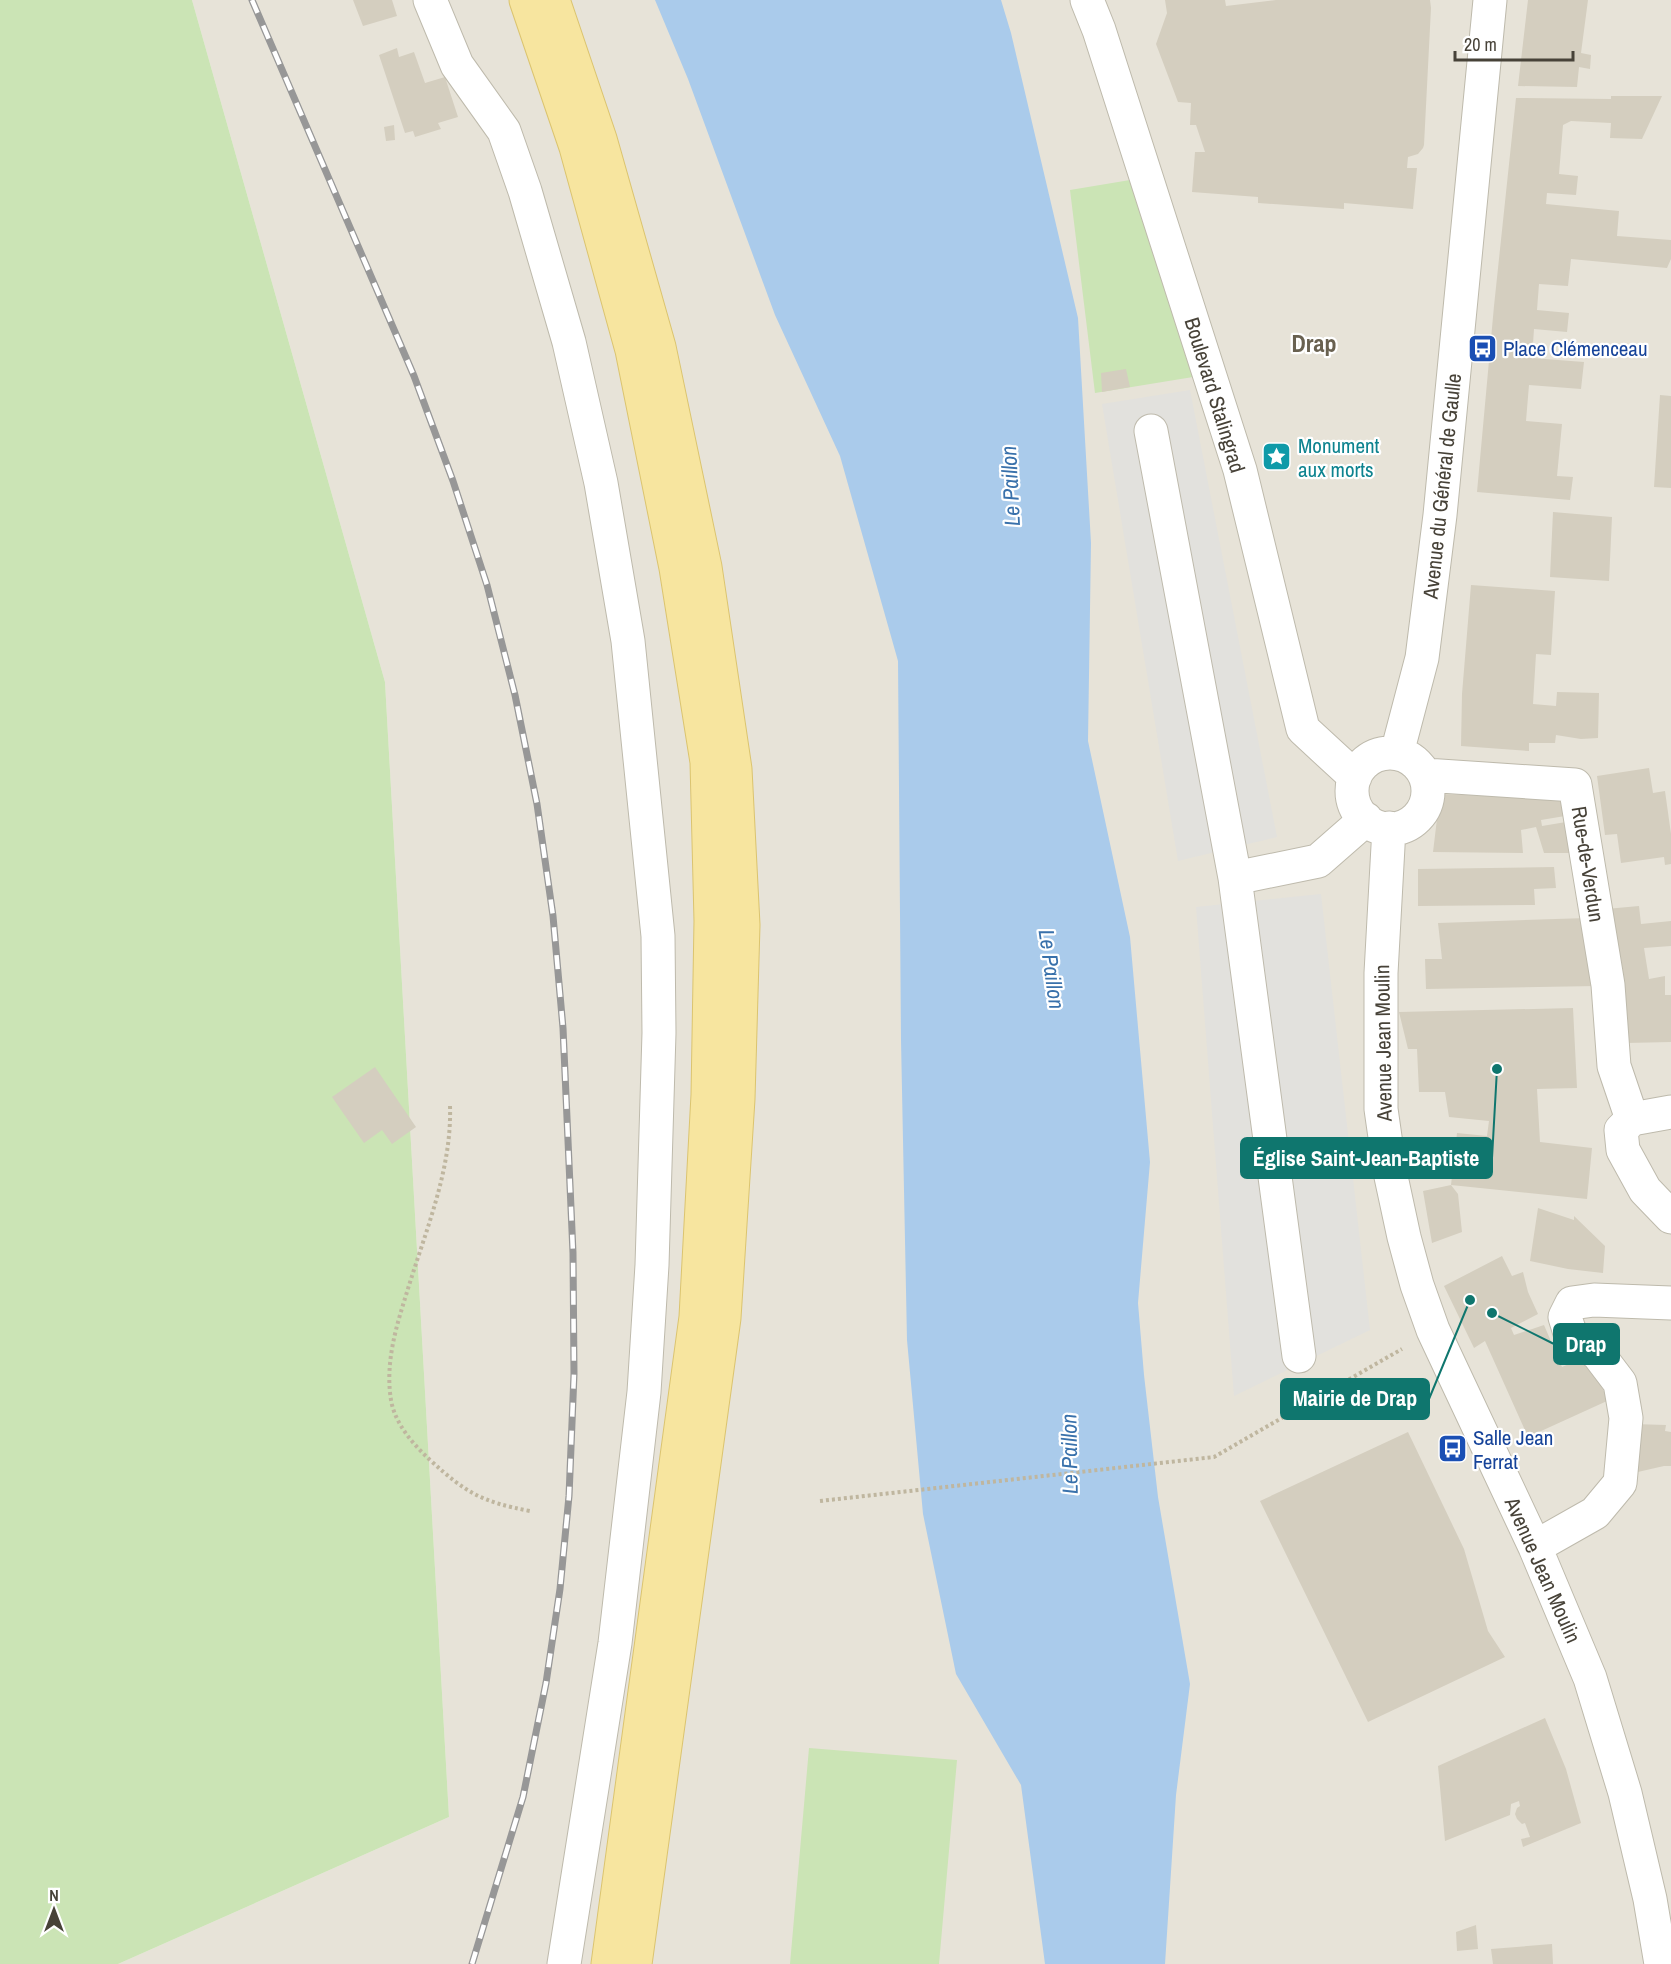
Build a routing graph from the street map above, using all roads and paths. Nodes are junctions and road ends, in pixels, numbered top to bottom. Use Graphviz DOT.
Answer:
graph roads {
  1 [pos="430,0"];
  2 [pos="526,0"];
  3 [pos="553,0"];
  4 [pos="1088,0"];
  5 [pos="1490,0"];
  6 [pos="1151,431"];
  7 [pos="1397,753"];
  8 [pos="1425,776"];
  9 [pos="1355,777"];
  10 [pos="1377,824"];
  11 [pos="1235,878"];
  12 [pos="450,1106"];
  13 [pos="1671,1112"];
  14 [pos="1632,1119"];
  15 [pos="1671,1217"];
  16 [pos="1671,1303"];
  17 [pos="1433,1330"];
  18 [pos="1299,1356"];
  19 [pos="820,1501"];
  20 [pos="530,1511"];
  21 [pos="1535,1547"];
  22 [pos="564,1964"];
  23 [pos="608,1964"];
  24 [pos="635,1964"];
  25 [pos="1661,1964"];
  1 -- 22 [label="street"];
  2 -- 23 [label="main road"];
  3 -- 24 [label="main road"];
  4 -- 9 [label="street, Boulevard Stalingrad"];
  5 -- 7 [label="street, Avenue du Général de Gaulle"];
  6 -- 11 [label="street"];
  7 -- 8 [label="street"];
  7 -- 9 [label="street"];
  8 -- 10 [label="street"];
  8 -- 14 [label="street, Rue-de-Verdun"];
  9 -- 10 [label="street"];
  10 -- 11 [label="street"];
  10 -- 17 [label="street, Avenue Jean Moulin"];
  11 -- 18 [label="street"];
  12 -- 20 [label="path"];
  13 -- 14 [label="street"];
  14 -- 15 [label="street"];
  16 -- 21 [label="street"];
  17 -- 19 [label="path"];
  17 -- 21 [label="street, Avenue Jean Moulin"];
  21 -- 25 [label="street, Avenue Jean Moulin"];
}
